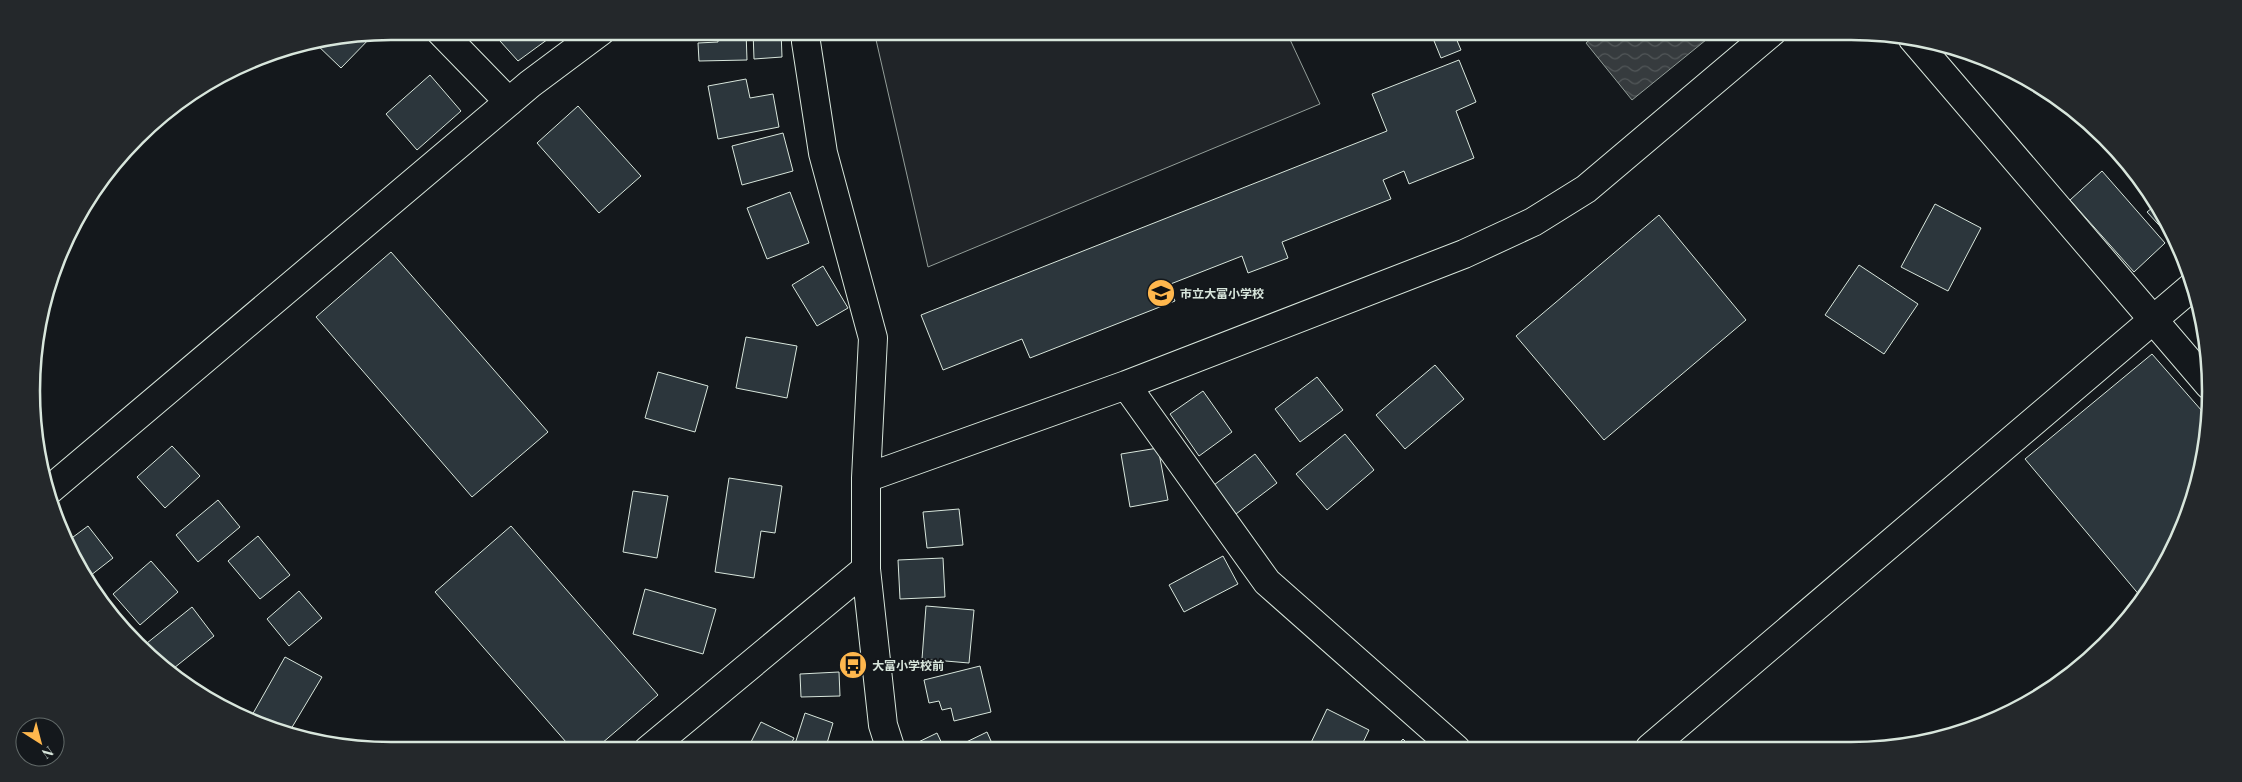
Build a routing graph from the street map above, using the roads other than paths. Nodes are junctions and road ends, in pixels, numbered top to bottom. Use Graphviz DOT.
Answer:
graph roads {
  1 [pos="449,40"];
  2 [pos="589,40"];
  3 [pos="806,40"];
  4 [pos="1762,40"];
  5 [pos="1920,47"];
  6 [pos="509,102"];
  7 [pos="2187,291"];
  8 [pos="2153,320"];
  9 [pos="2201,376"];
  10 [pos="1126,384"];
  11 [pos="866,478"];
  12 [pos="53,487"];
  13 [pos="866,569"];
  14 [pos="658,742"];
  15 [pos="888,742"];
  16 [pos="1449,742"];
  17 [pos="1657,742"];
  1 -- 6 [label="street"];
  2 -- 6 [label="street"];
  3 -- 11 [label="street"];
  4 -- 10 [label="street"];
  5 -- 8 [label="street"];
  6 -- 12 [label="street"];
  7 -- 8 [label="street"];
  8 -- 9 [label="street"];
  8 -- 17 [label="street"];
  10 -- 11 [label="street"];
  10 -- 16 [label="street"];
  11 -- 13 [label="street"];
  13 -- 14 [label="street"];
  13 -- 15 [label="street"];
}
